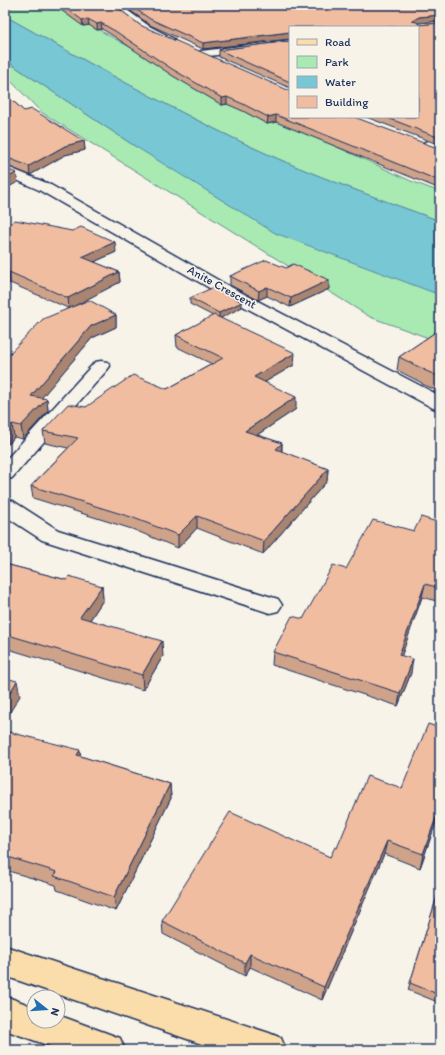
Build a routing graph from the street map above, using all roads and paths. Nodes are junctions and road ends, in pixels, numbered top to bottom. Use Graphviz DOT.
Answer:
graph roads {
  1 [pos="114,5"];
  2 [pos="289,43"];
  3 [pos="180,44"];
  4 [pos="222,64"];
  5 [pos="414,141"];
  6 [pos="440,141"];
  7 [pos="428,146"];
  8 [pos="440,151"];
  9 [pos="5,170"];
  10 [pos="101,366"];
  11 [pos="440,404"];
  12 [pos="5,474"];
  13 [pos="5,506"];
  14 [pos="270,605"];
  15 [pos="5,960"];
  16 [pos="5,1013"];
  17 [pos="108,1050"];
  18 [pos="269,1050"];
  1 -- 3 [label="street"];
  2 -- 4 [label="street"];
  5 -- 7 [label="street"];
  6 -- 7 [label="street"];
  7 -- 8 [label="street"];
  9 -- 11 [label="street, Anite Crescent"];
  10 -- 12 [label="street"];
  13 -- 14 [label="street"];
  15 -- 18 [label="main road"];
  16 -- 17 [label="main road"];
}
